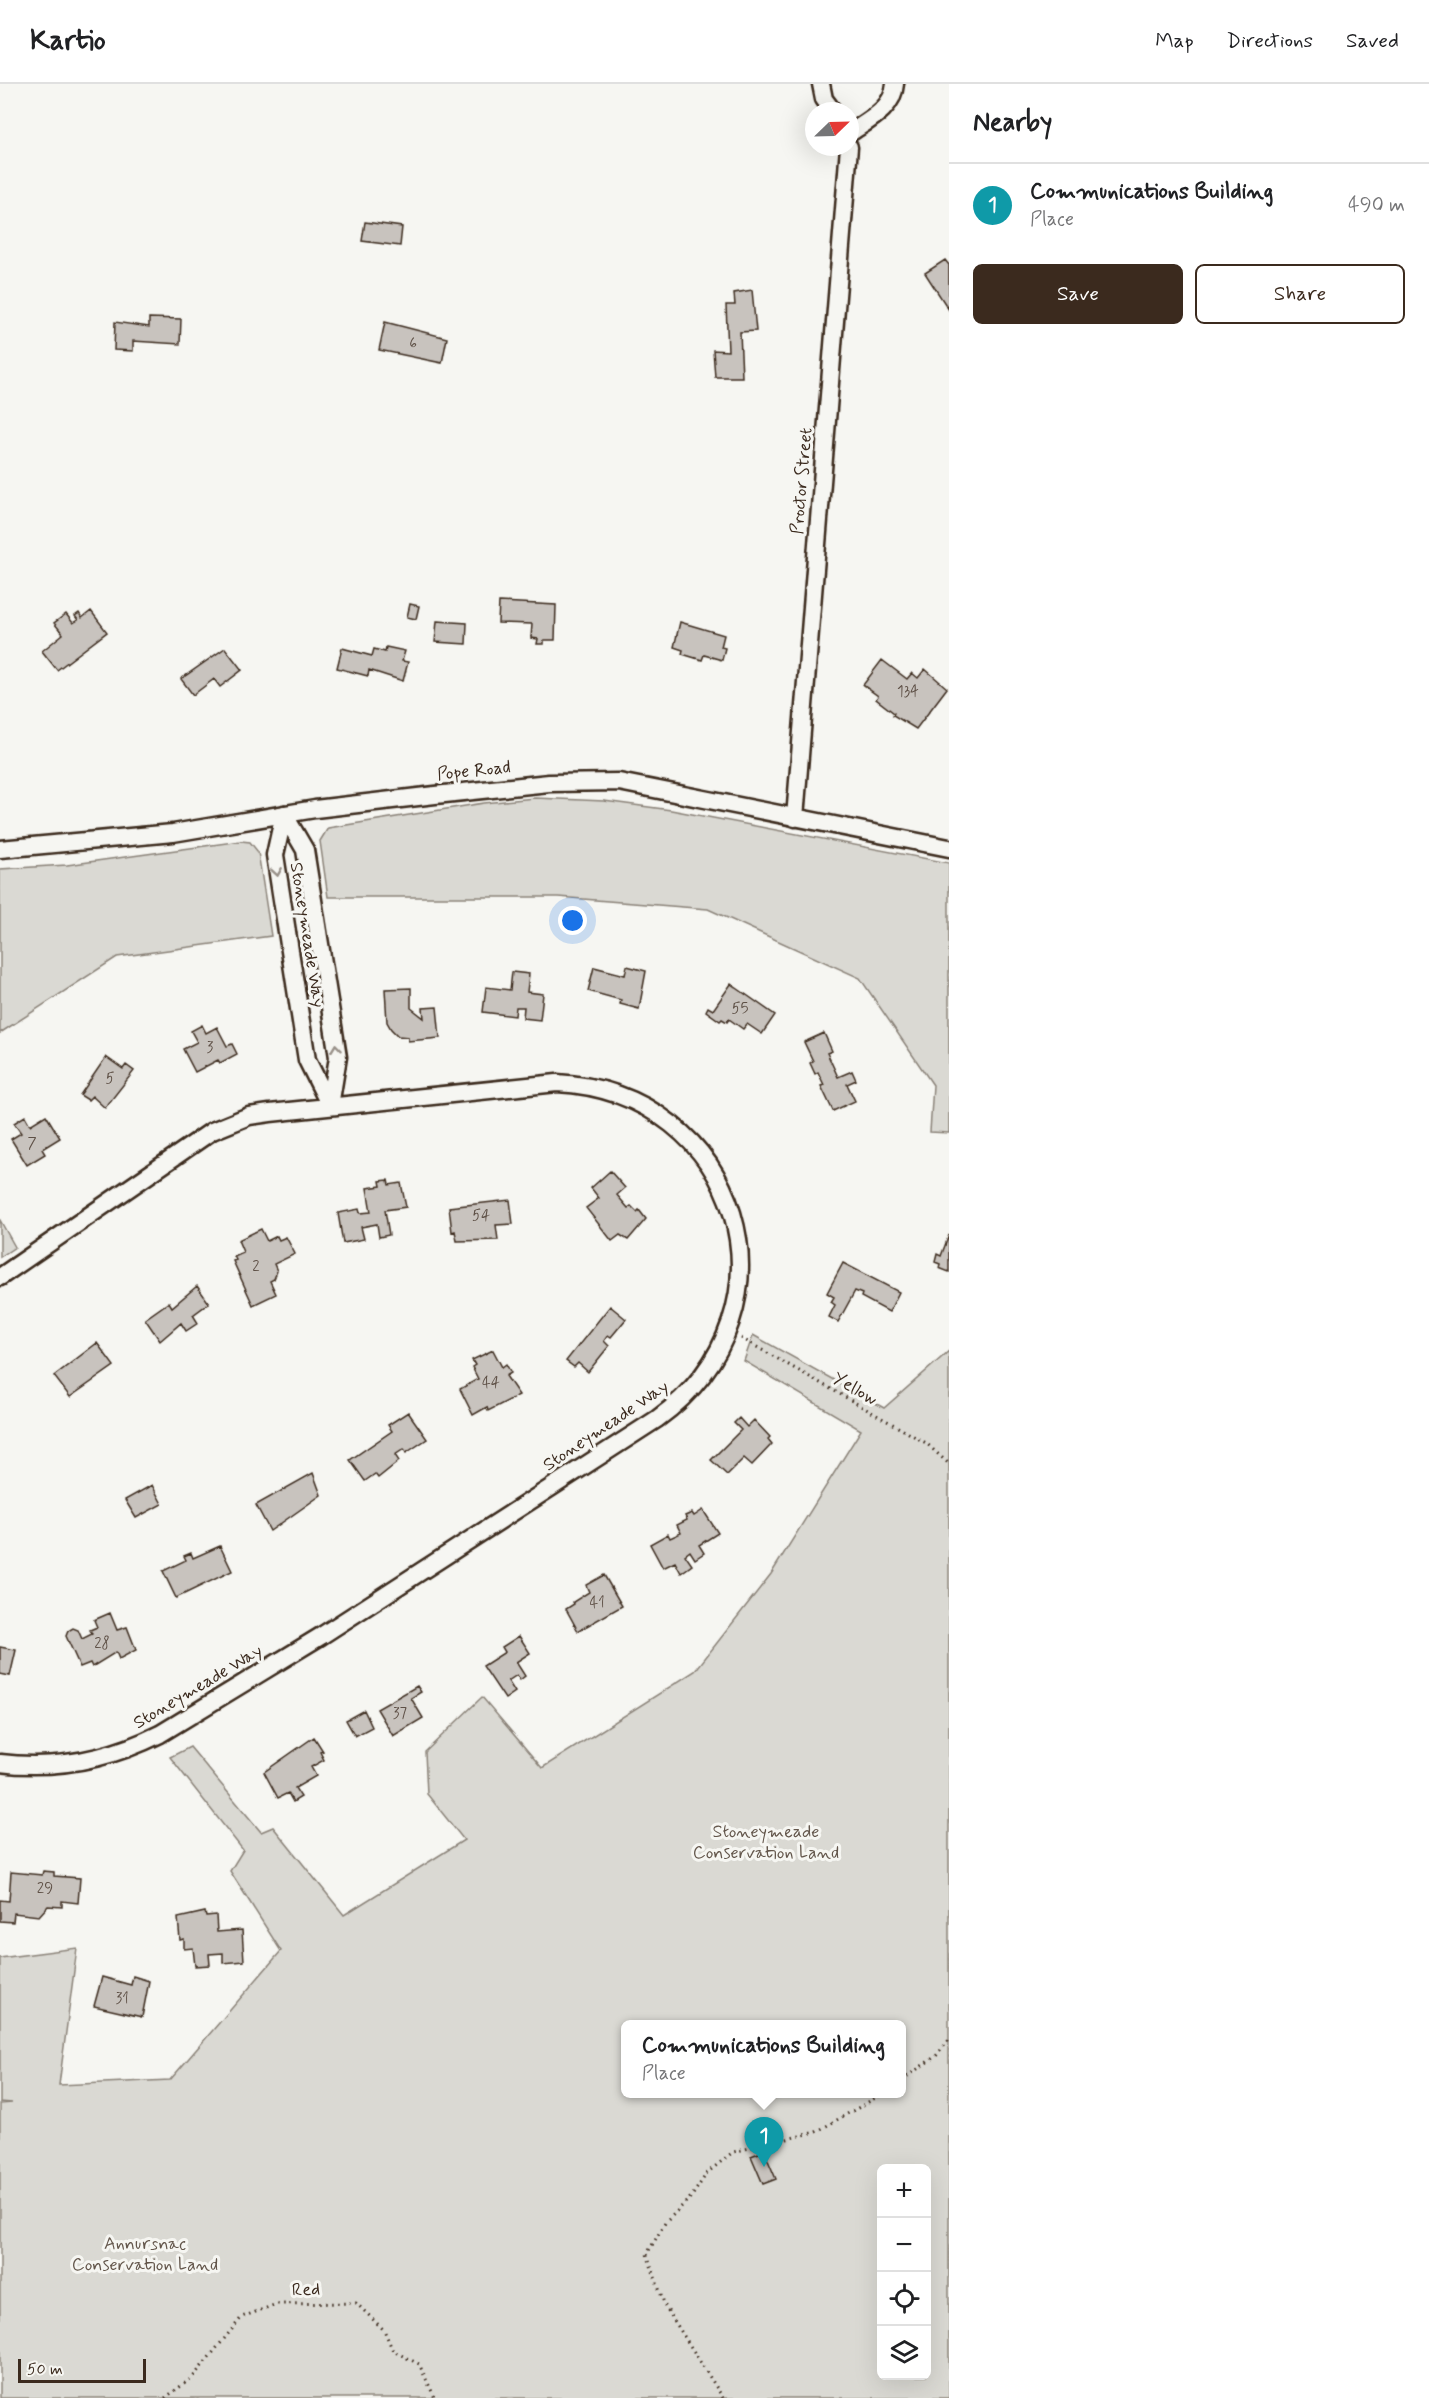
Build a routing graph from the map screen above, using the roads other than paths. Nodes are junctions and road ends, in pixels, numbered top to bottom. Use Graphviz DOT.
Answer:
graph roads {
  1 [pos="821,84"];
  2 [pos="895,84"];
  3 [pos="827,102"];
  4 [pos="859,127"];
  5 [pos="848,156"];
  6 [pos="284,814"];
  7 [pos="795,818"];
  8 [pos="949,848"];
  9 [pos="0,849"];
  10 [pos="330,1106"];
  11 [pos="0,1277"];
  12 [pos="0,1763"];
  1 -- 3 [label="street"];
  2 -- 4 [label="street"];
  5 -- 7 [label="street, Proctor Street"];
  6 -- 7 [label="street, Pope Road"];
  6 -- 9 [label="street, Pope Road"];
  6 -- 10 [label="street, Stoneymeade Way, one-way"];
  10 -- 6 [label="street, Stoneymeade Way, one-way"];
  7 -- 8 [label="street, Pope Road"];
  10 -- 11 [label="street, Stoneymeade Way"];
  10 -- 12 [label="street, Stoneymeade Way"];
}
